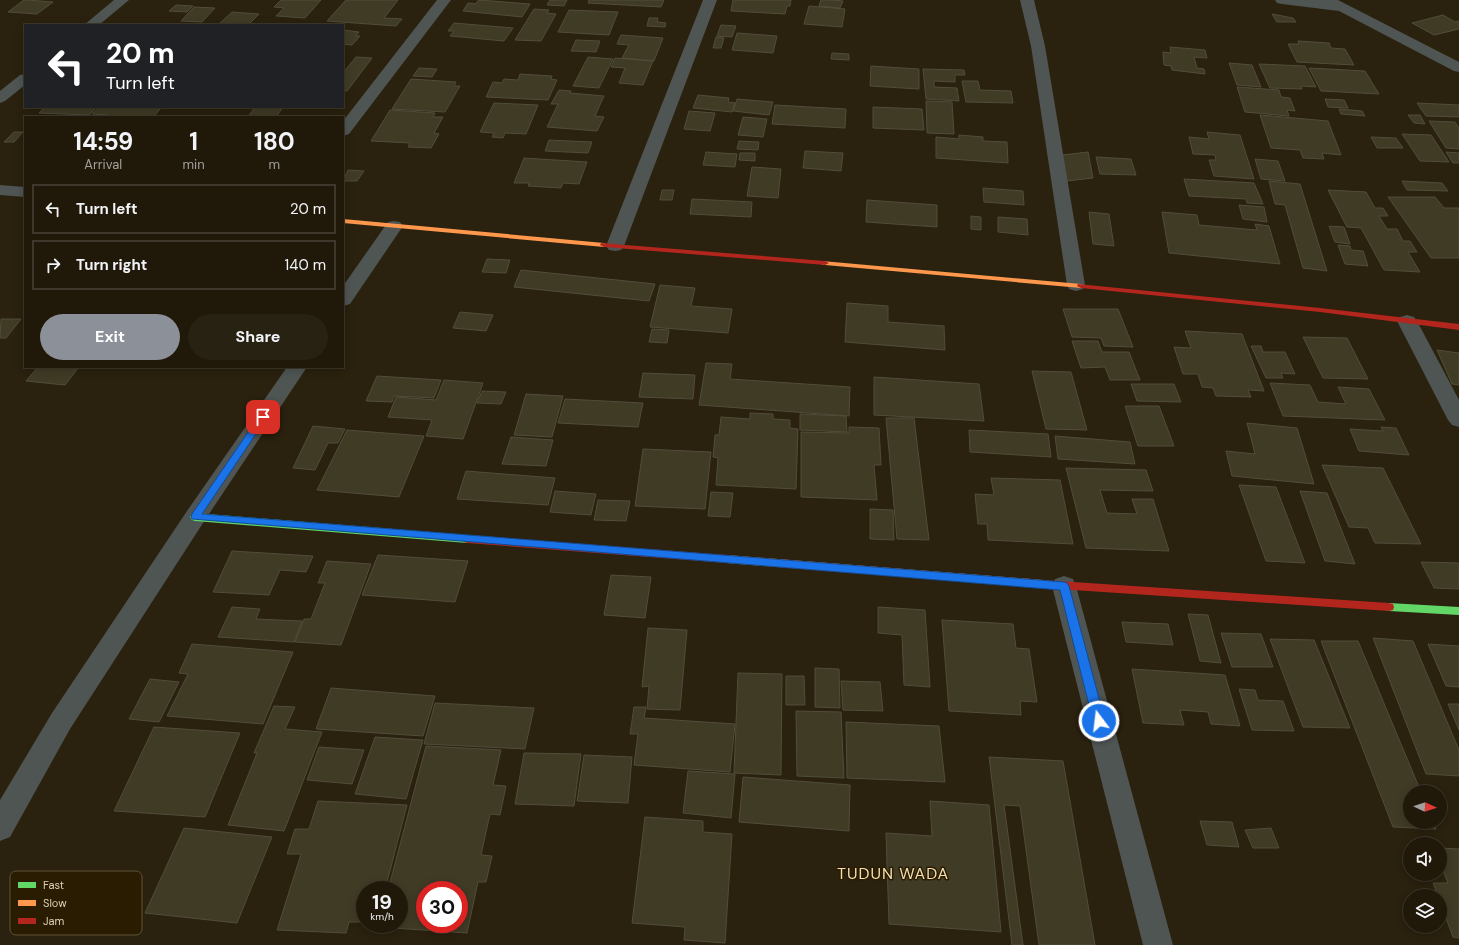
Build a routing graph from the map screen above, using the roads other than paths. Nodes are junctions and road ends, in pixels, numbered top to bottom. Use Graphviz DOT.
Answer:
graph roads {
  1 [pos="122,0"];
  2 [pos="444,0"];
  3 [pos="710,0"];
  4 [pos="1027,0"];
  5 [pos="1282,0"];
  6 [pos="1328,0"];
  7 [pos="1342,7"];
  8 [pos="92,24"];
  9 [pos="1459,68"];
  10 [pos="24,79"];
  11 [pos="0,98"];
  12 [pos="344,130"];
  13 [pos="0,190"];
  14 [pos="24,192"];
  15 [pos="344,221"];
  16 [pos="394,226"];
  17 [pos="615,246"];
  18 [pos="1076,285"];
  19 [pos="344,299"];
  20 [pos="1407,321"];
  21 [pos="1459,327"];
  22 [pos="296,368"];
  23 [pos="1459,420"];
  24 [pos="195,517"];
  25 [pos="1064,586"];
  26 [pos="1459,611"];
  27 [pos="0,827"];
  28 [pos="1158,945"];
  1 -- 8 [label="street"];
  2 -- 12 [label="street"];
  3 -- 17 [label="street"];
  4 -- 18 [label="street"];
  5 -- 7 [label="street"];
  6 -- 7 [label="street"];
  7 -- 9 [label="street"];
  10 -- 11 [label="street"];
  13 -- 14 [label="street"];
  15 -- 16 [label="street"];
  16 -- 17 [label="street"];
  16 -- 19 [label="street"];
  17 -- 18 [label="street"];
  18 -- 20 [label="street"];
  20 -- 21 [label="street"];
  20 -- 23 [label="street"];
  22 -- 24 [label="street"];
  24 -- 25 [label="street"];
  24 -- 27 [label="street"];
  25 -- 26 [label="street"];
  25 -- 28 [label="street"];
}
